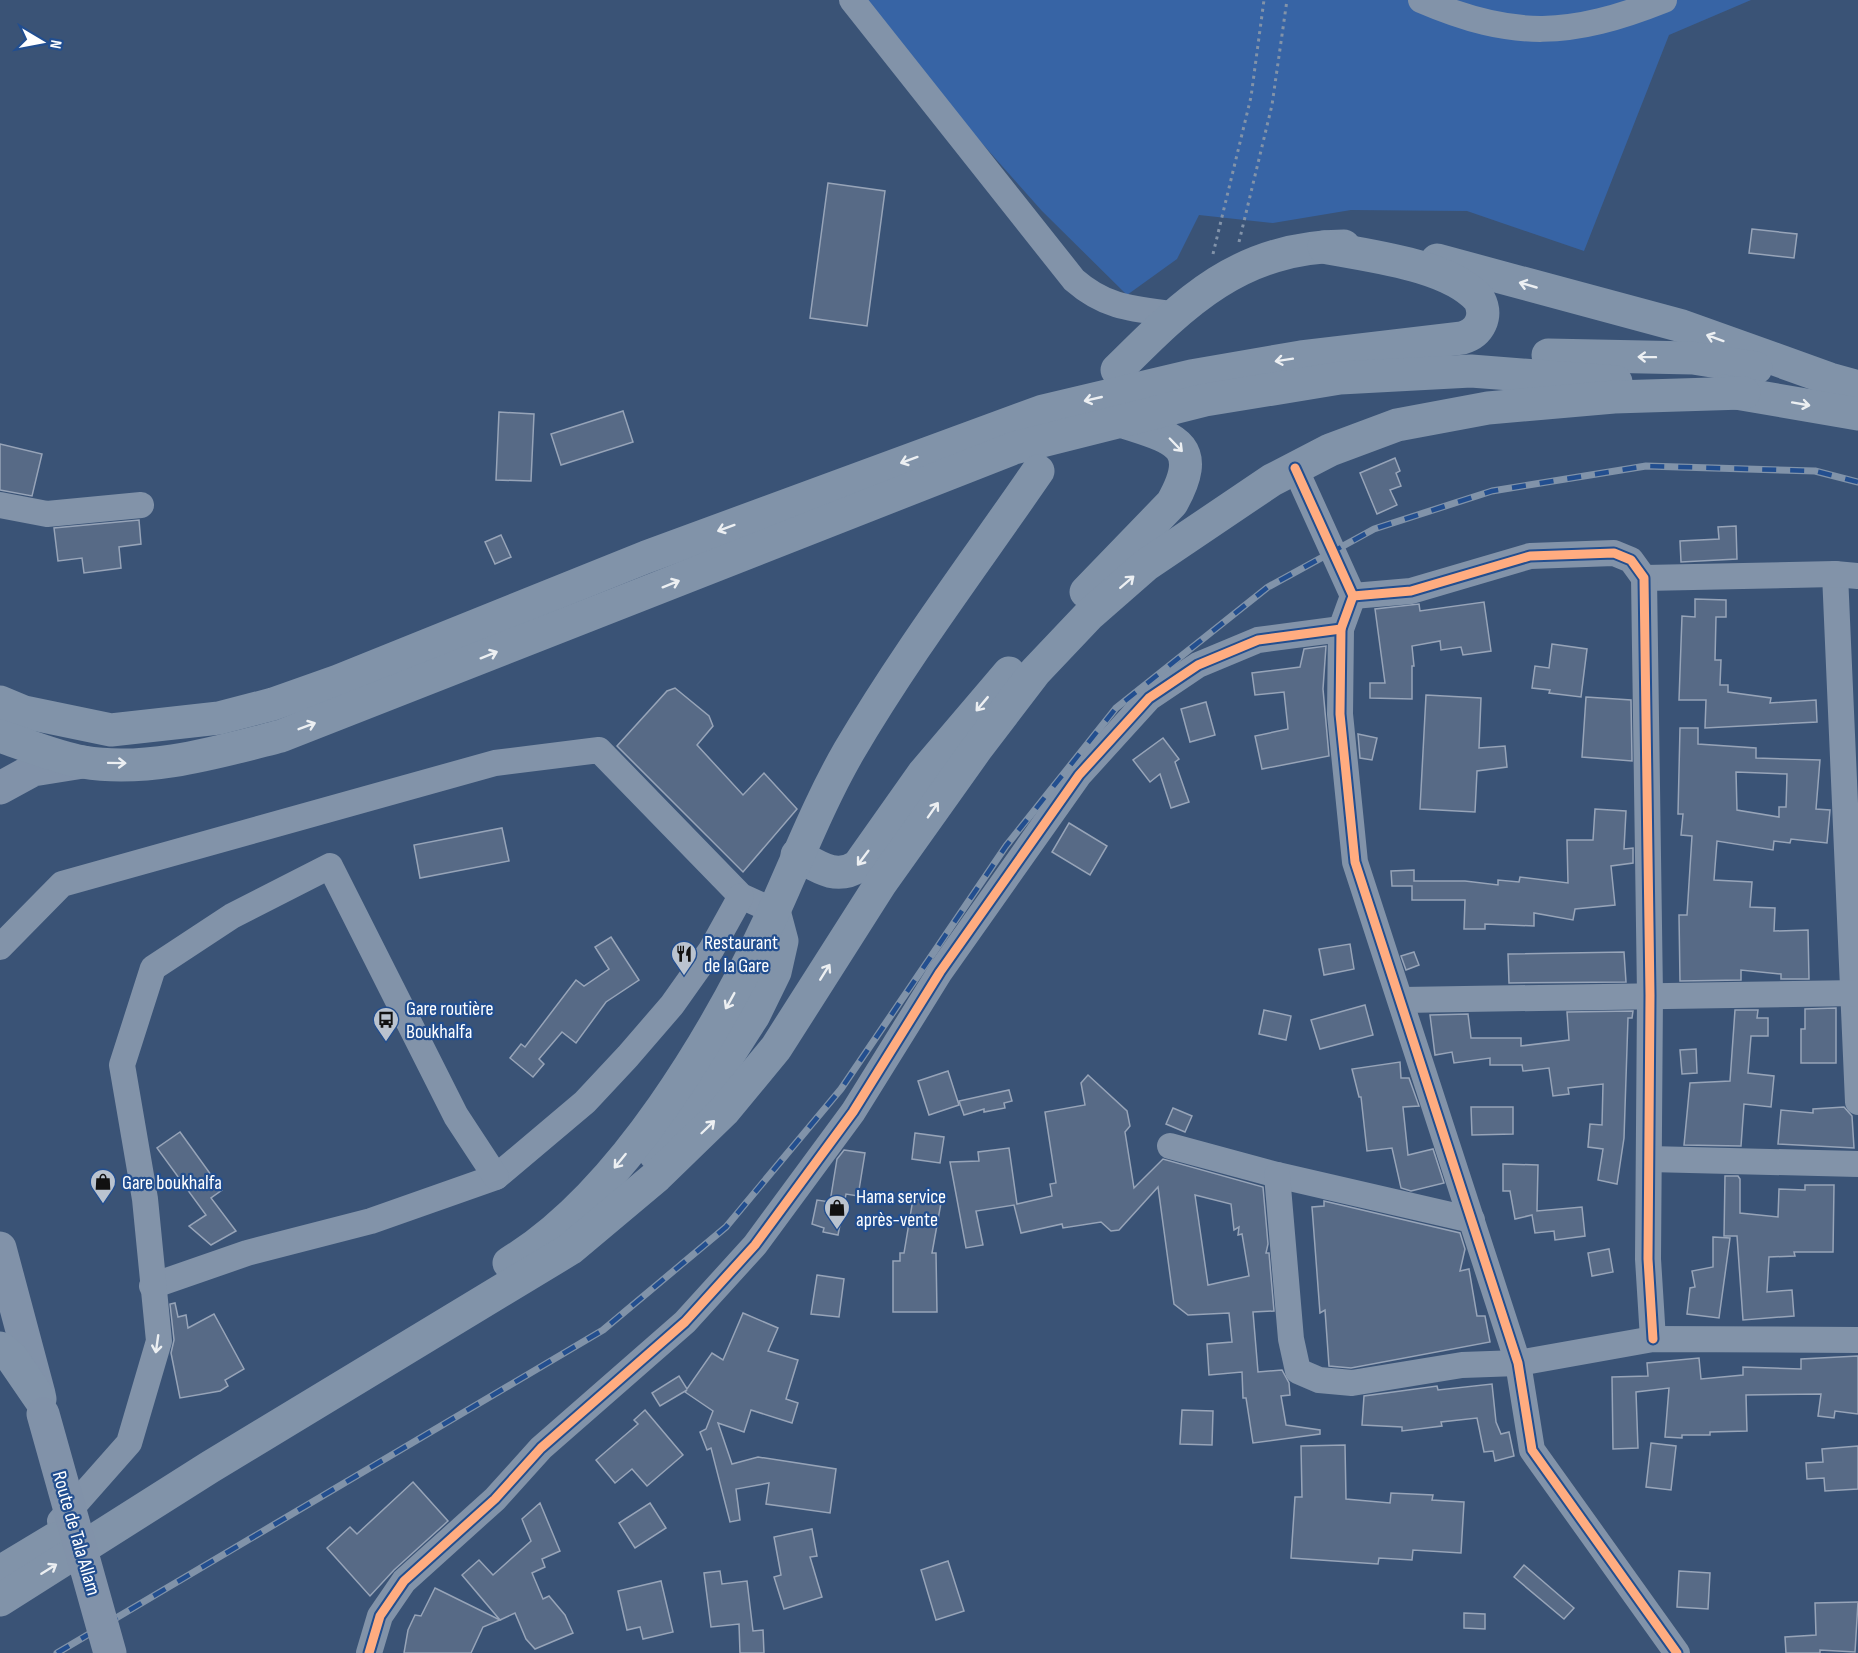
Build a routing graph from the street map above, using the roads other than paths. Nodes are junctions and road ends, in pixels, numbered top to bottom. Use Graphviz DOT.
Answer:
graph roads {
  1 [pos="852,0"];
  2 [pos="1421,0"];
  3 [pos="1664,0"];
  4 [pos="1324,247"];
  5 [pos="1173,314"];
  6 [pos="1342,352"];
  7 [pos="1117,369"];
  8 [pos="1844,383"];
  9 [pos="1744,393"];
  10 [pos="1858,414"];
  11 [pos="1124,422"];
  12 [pos="1295,468"];
  13 [pos="1038,471"];
  14 [pos="0,505"];
  15 [pos="141,505"];
  16 [pos="1846,575"];
  17 [pos="1644,578"];
  18 [pos="1353,596"];
  19 [pos="1341,629"];
  20 [pos="0,702"];
  21 [pos="0,736"];
  22 [pos="83,762"];
  23 [pos="0,788"];
  24 [pos="797,855"];
  25 [pos="741,896"];
  26 [pos="774,910"];
  27 [pos="1855,928"];
  28 [pos="0,948"];
  29 [pos="1856,994"];
  30 [pos="1650,995"];
  31 [pos="1402,1000"];
  32 [pos="1858,1102"];
  33 [pos="1170,1146"];
  34 [pos="1649,1159"];
  35 [pos="1858,1164"];
  36 [pos="1277,1174"];
  37 [pos="496,1177"];
  38 [pos="1472,1220"];
  39 [pos="0,1248"];
  40 [pos="570,1249"];
  41 [pos="152,1286"];
  42 [pos="1653,1339"];
  43 [pos="1858,1341"];
  44 [pos="0,1348"];
  45 [pos="1518,1363"];
  46 [pos="42,1406"];
  47 [pos="31,1554"];
  48 [pos="0,1572"];
  49 [pos="0,1600"];
  50 [pos="110,1653"];
  51 [pos="369,1653"];
  52 [pos="1677,1653"];
  1 -- 5 [label="street"];
  2 -- 3 [label="street"];
  4 -- 5 [label="highway"];
  4 -- 6 [label="highway"];
  8 -- 4 [label="highway, one-way"];
  5 -- 7 [label="highway"];
  8 -- 6 [label="highway, one-way"];
  6 -- 20 [label="highway, one-way"];
  9 -- 10 [label="highway, one-way"];
  9 -- 11 [label="highway"];
  9 -- 12 [label="highway"];
  22 -- 11 [label="highway, one-way"];
  11 -- 24 [label="highway, one-way"];
  12 -- 18 [label="street"];
  40 -- 12 [label="highway, one-way"];
  13 -- 24 [label="highway"];
  14 -- 15 [label="street"];
  16 -- 17 [label="street"];
  16 -- 27 [label="street"];
  17 -- 18 [label="street"];
  17 -- 30 [label="street"];
  18 -- 19 [label="street"];
  19 -- 31 [label="street"];
  19 -- 51 [label="street"];
  21 -- 22 [label="highway"];
  22 -- 23 [label="main road"];
  24 -- 26 [label="highway"];
  25 -- 26 [label="street"];
  25 -- 28 [label="street"];
  25 -- 37 [label="street"];
  26 -- 40 [label="highway"];
  26 -- 47 [label="highway, one-way"];
  27 -- 29 [label="street"];
  29 -- 30 [label="street"];
  29 -- 32 [label="street"];
  30 -- 31 [label="street"];
  30 -- 34 [label="street"];
  31 -- 38 [label="street"];
  33 -- 36 [label="street"];
  34 -- 35 [label="street"];
  34 -- 42 [label="street"];
  36 -- 38 [label="street"];
  36 -- 45 [label="street"];
  37 -- 41 [label="street"];
  37 -- 41 [label="street"];
  38 -- 45 [label="street"];
  39 -- 46 [label="main road, Route de Tala Allam"];
  49 -- 40 [label="highway, one-way"];
  41 -- 47 [label="street, one-way"];
  42 -- 43 [label="street"];
  42 -- 45 [label="street"];
  44 -- 46 [label="highway"];
  45 -- 52 [label="street"];
  46 -- 50 [label="main road, Route de Tala Allam, bridge"];
  47 -- 48 [label="highway"];
}
